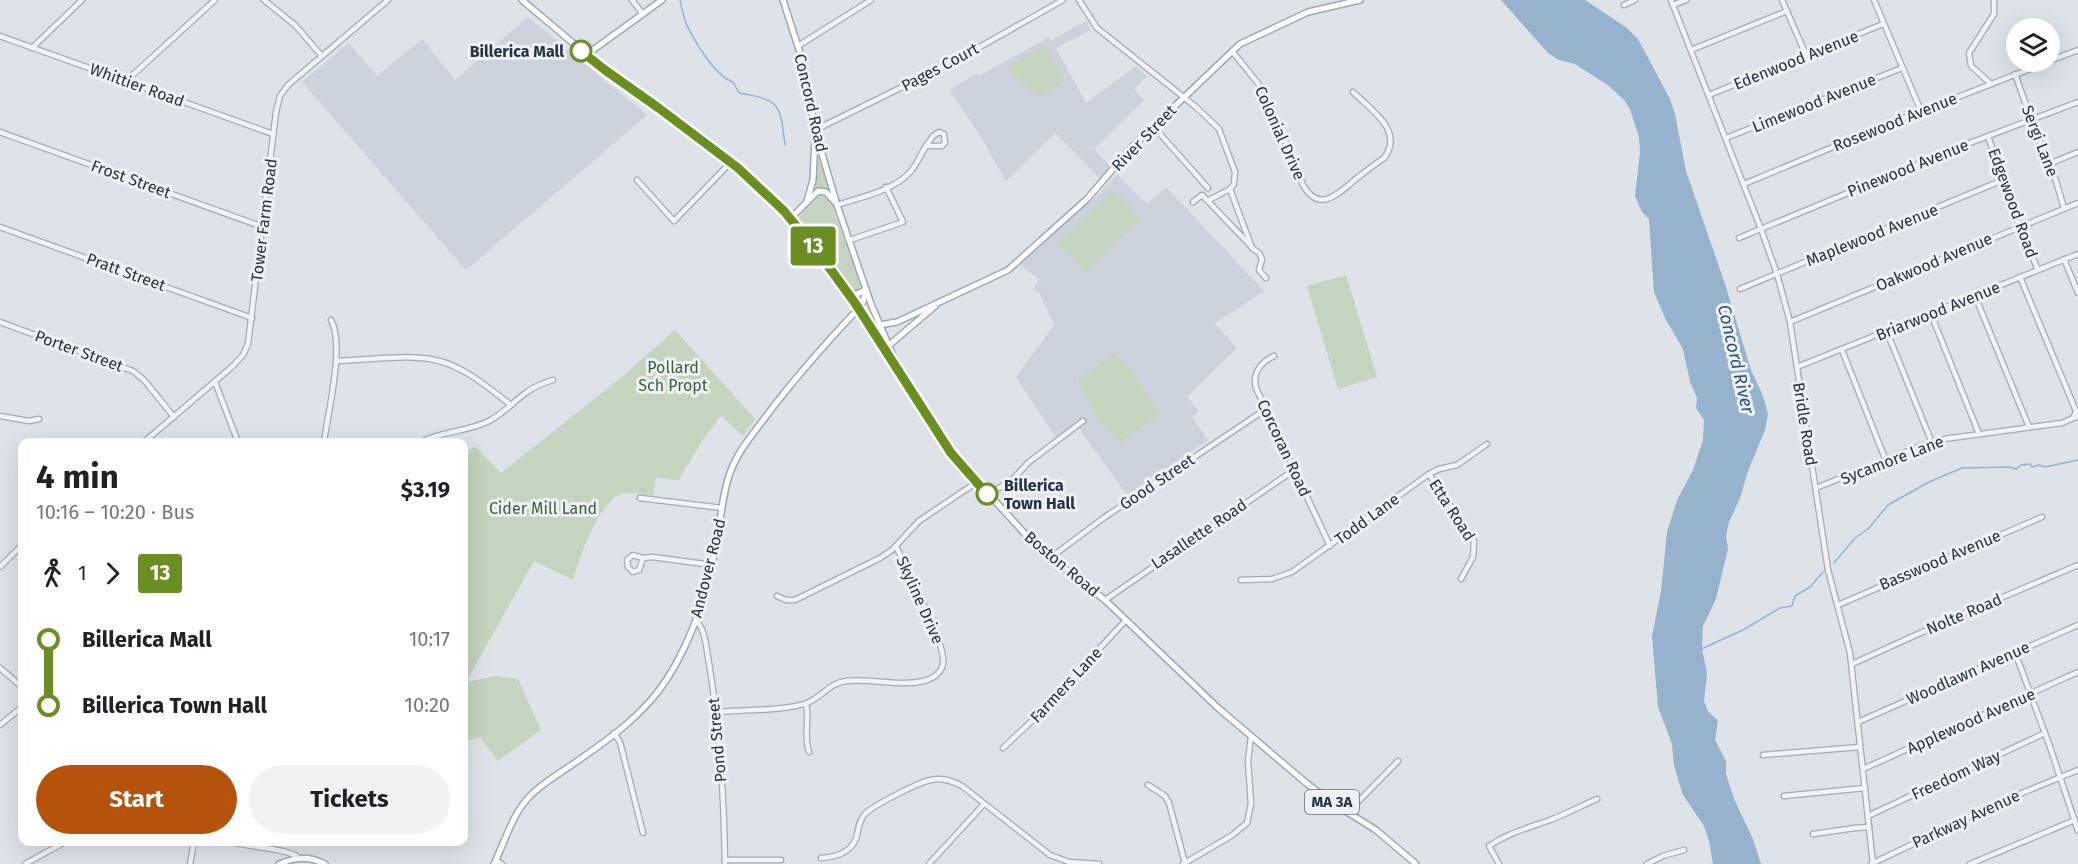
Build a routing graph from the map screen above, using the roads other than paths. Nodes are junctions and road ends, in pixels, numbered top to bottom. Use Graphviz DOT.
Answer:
graph roads {
  1 [pos="82,0"];
  2 [pos="215,0"];
  3 [pos="264,0"];
  4 [pos="388,0"];
  5 [pos="522,0"];
  6 [pos="632,0"];
  7 [pos="662,0"];
  8 [pos="783,0"];
  9 [pos="872,0"];
  10 [pos="1063,0"];
  11 [pos="1079,0"];
  12 [pos="1360,0"];
  13 [pos="1635,0"];
  14 [pos="1686,0"];
  15 [pos="1782,0"];
  16 [pos="1874,0"];
  17 [pos="1994,0"];
  18 [pos="1672,2"];
  19 [pos="1624,5"];
  20 [pos="1787,11"];
  21 [pos="643,14"];
  22 [pos="1883,24"];
  23 [pos="0,36"];
  24 [pos="798,46"];
  25 [pos="32,48"];
  26 [pos="1691,50"];
  27 [pos="2078,50"];
  28 [pos="1232,51"];
  29 [pos="321,55"];
  30 [pos="586,55"];
  31 [pos="1806,55"];
  32 [pos="2060,57"];
  33 [pos="1902,68"];
  34 [pos="2020,72"];
  35 [pos="2015,74"];
  36 [pos="126,81"];
  37 [pos="1990,83"];
  38 [pos="1353,92"];
  39 [pos="1708,95"];
  40 [pos="1183,98"];
  41 [pos="2078,102"];
  42 [pos="1921,111"];
  43 [pos="2031,119"];
  44 [pos="1153,126"];
  45 [pos="815,130"];
  46 [pos="0,132"];
  47 [pos="273,134"];
  48 [pos="1988,136"];
  49 [pos="1726,138"];
  50 [pos="926,146"];
  51 [pos="2078,152"];
  52 [pos="730,163"];
  53 [pos="2049,164"];
  54 [pos="637,180"];
  55 [pos="2003,180"];
  56 [pos="1744,184"];
  57 [pos="886,188"];
  58 [pos="1208,188"];
  59 [pos="1230,189"];
  60 [pos="1209,200"];
  61 [pos="807,201"];
  62 [pos="1193,202"];
  63 [pos="2078,203"];
  64 [pos="837,206"];
  65 [pos="2064,208"];
  66 [pos="1241,218"];
  67 [pos="790,219"];
  68 [pos="1231,224"];
  69 [pos="2020,226"];
  70 [pos="0,227"];
  71 [pos="263,227"];
  72 [pos="1761,229"];
  73 [pos="1739,238"];
  74 [pos="850,240"];
  75 [pos="1252,248"];
  76 [pos="2078,254"];
  77 [pos="2064,259"];
  78 [pos="2038,270"];
  79 [pos="1778,274"];
  80 [pos="2020,277"];
  81 [pos="1266,278"];
  82 [pos="866,289"];
  83 [pos="1740,289"];
  84 [pos="2078,292"];
  85 [pos="847,293"];
  86 [pos="1975,296"];
  87 [pos="942,300"];
  88 [pos="858,309"];
  89 [pos="1931,314"];
  90 [pos="252,318"];
  91 [pos="331,320"];
  92 [pos="0,322"];
  93 [pos="1790,322"];
  94 [pos="879,325"];
  95 [pos="1887,332"];
  96 [pos="886,347"];
  97 [pos="1842,350"];
  98 [pos="1274,356"];
  99 [pos="336,361"];
  100 [pos="1797,368"];
  101 [pos="553,380"];
  102 [pos="215,382"];
  103 [pos="511,405"];
  104 [pos="1266,409"];
  105 [pos="0,417"];
  106 [pos="174,417"];
  107 [pos="2076,417"];
  108 [pos="39,419"];
  109 [pos="1083,421"];
  110 [pos="2029,427"];
  111 [pos="1979,434"];
  112 [pos="149,438"];
  113 [pos="236,438"];
  114 [pos="325,438"];
  115 [pos="430,438"];
  116 [pos="1932,443"];
  117 [pos="1488,444"];
  118 [pos="1887,461"];
  119 [pos="1294,470"];
  120 [pos="1429,474"];
  121 [pos="977,482"];
  122 [pos="1816,488"];
  123 [pos="988,494"];
  124 [pos="640,498"];
  125 [pos="722,508"];
  126 [pos="2042,517"];
  127 [pos="896,546"];
  128 [pos="1330,546"];
  129 [pos="18,549"];
  130 [pos="643,558"];
  131 [pos="1050,558"];
  132 [pos="712,565"];
  133 [pos="2078,565"];
  134 [pos="0,567"];
  135 [pos="1461,579"];
  136 [pos="1241,580"];
  137 [pos="777,596"];
  138 [pos="1105,600"];
  139 [pos="1838,604"];
  140 [pos="696,620"];
  141 [pos="1126,620"];
  142 [pos="2078,625"];
  143 [pos="2015,652"];
  144 [pos="1852,664"];
  145 [pos="0,668"];
  146 [pos="2078,672"];
  147 [pos="18,684"];
  148 [pos="2030,694"];
  149 [pos="806,704"];
  150 [pos="18,710"];
  151 [pos="716,712"];
  152 [pos="1858,722"];
  153 [pos="0,724"];
  154 [pos="614,733"];
  155 [pos="2045,734"];
  156 [pos="1251,736"];
  157 [pos="1860,747"];
  158 [pos="1003,748"];
  159 [pos="809,752"];
  160 [pos="1763,755"];
  161 [pos="1398,761"];
  162 [pos="1863,769"];
  163 [pos="2078,770"];
  164 [pos="2061,778"];
  165 [pos="1148,785"];
  166 [pos="1865,788"];
  167 [pos="1784,796"];
  168 [pos="1597,799"];
  169 [pos="984,804"];
  170 [pos="1348,812"];
  171 [pos="1868,816"];
  172 [pos="2075,820"];
  173 [pos="1869,827"];
  174 [pos="2078,831"];
  175 [pos="643,833"];
  176 [pos="1813,834"];
  177 [pos="57,846"];
  178 [pos="193,846"];
  179 [pos="247,846"];
  180 [pos="1684,850"];
  181 [pos="299,858"];
  182 [pos="821,858"];
  183 [pos="1057,858"];
  184 [pos="781,860"];
  185 [pos="495,862"];
  186 [pos="725,862"];
  187 [pos="773,862"];
  188 [pos="1184,863"];
  189 [pos="25,864"];
  190 [pos="190,864"];
  191 [pos="279,864"];
  192 [pos="325,864"];
  193 [pos="502,864"];
  194 [pos="929,864"];
  195 [pos="1052,864"];
  196 [pos="1099,864"];
  197 [pos="1416,864"];
  198 [pos="1499,864"];
  199 [pos="1647,864"];
  200 [pos="1872,864"];
  201 [pos="1970,864"];
  1 -- 25 [label="street"];
  2 -- 36 [label="street"];
  3 -- 29 [label="street"];
  4 -- 29 [label="street, Tower Farm Road"];
  5 -- 30 [label="main road, Boston Road / MA 3A"];
  6 -- 21 [label="street"];
  7 -- 21 [label="main road"];
  8 -- 24 [label="main road, Concord Road"];
  9 -- 24 [label="street"];
  10 -- 45 [label="street, Pages Court"];
  11 -- 40 [label="street"];
  12 -- 28 [label="main road, River Street"];
  13 -- 19 [label="street"];
  14 -- 18 [label="street"];
  15 -- 20 [label="street"];
  16 -- 22 [label="street"];
  17 -- 37 [label="street"];
  18 -- 26 [label="street, Bridle Road"];
  20 -- 26 [label="street"];
  20 -- 31 [label="street"];
  21 -- 30 [label="main road"];
  22 -- 31 [label="street, Edenwood Avenue"];
  22 -- 33 [label="street"];
  23 -- 25 [label="street, Whittier Road"];
  24 -- 45 [label="main road, Concord Road"];
  25 -- 36 [label="street, Whittier Road"];
  26 -- 39 [label="street, Bridle Road"];
  27 -- 32 [label="street, Rosewood Avenue"];
  28 -- 38 [label="street, Colonial Drive"];
  28 -- 40 [label="main road, River Street"];
  29 -- 47 [label="street, Tower Farm Road"];
  30 -- 52 [label="main road, Boston Road / MA 3A"];
  31 -- 39 [label="street, Edenwood Avenue"];
  33 -- 42 [label="street"];
  33 -- 49 [label="street, Limewood Avenue"];
  34 -- 35 [label="street, Rosewood Avenue"];
  35 -- 37 [label="street, Rosewood Avenue"];
  35 -- 43 [label="street, Sergi Lane"];
  36 -- 47 [label="street, Whittier Road"];
  37 -- 42 [label="street, Rosewood Avenue"];
  39 -- 49 [label="street, Bridle Road"];
  40 -- 44 [label="main road, River Street"];
  40 -- 59 [label="street"];
  41 -- 43 [label="street, Pinewood Avenue"];
  42 -- 56 [label="street, Rosewood Avenue"];
  43 -- 48 [label="street, Pinewood Avenue"];
  43 -- 53 [label="street, Sergi Lane"];
  44 -- 58 [label="street"];
  44 -- 87 [label="main road, River Street"];
  45 -- 61 [label="main road"];
  45 -- 64 [label="main road, Concord Road"];
  46 -- 71 [label="street, Frost Street"];
  47 -- 71 [label="street, Tower Farm Road"];
  48 -- 55 [label="street, Edgewood Road"];
  48 -- 72 [label="street, Pinewood Avenue"];
  49 -- 56 [label="street, Bridle Road"];
  50 -- 57 [label="street"];
  51 -- 53 [label="street"];
  52 -- 54 [label="street"];
  52 -- 67 [label="main road, Boston Road / MA 3A"];
  53 -- 65 [label="street, Sergi Lane"];
  55 -- 69 [label="street, Edgewood Road"];
  55 -- 79 [label="street, Maplewood Avenue"];
  56 -- 72 [label="street, Bridle Road"];
  57 -- 64 [label="street"];
  57 -- 74 [label="street"];
  59 -- 60 [label="street"];
  59 -- 66 [label="street"];
  60 -- 62 [label="street"];
  60 -- 68 [label="street"];
  61 -- 64 [label="main road"];
  61 -- 67 [label="main road"];
  63 -- 65 [label="street, Oakwood Avenue"];
  64 -- 74 [label="main road, Concord Road / MA 3A"];
  65 -- 69 [label="street, Oakwood Avenue"];
  66 -- 68 [label="street"];
  66 -- 75 [label="street"];
  67 -- 85 [label="main road, Boston Road / MA 3A"];
  68 -- 75 [label="street"];
  69 -- 78 [label="street, Edgewood Road"];
  69 -- 93 [label="street, Oakwood Avenue"];
  70 -- 90 [label="street, Pratt Street"];
  71 -- 90 [label="street, Tower Farm Road"];
  72 -- 73 [label="street, Pinewood Avenue"];
  72 -- 79 [label="street, Bridle Road"];
  74 -- 82 [label="main road, Concord Road / MA 3A"];
  75 -- 81 [label="street"];
  76 -- 77 [label="street, Briarwood Avenue"];
  77 -- 78 [label="street, Briarwood Avenue"];
  77 -- 84 [label="street"];
  78 -- 80 [label="street, Briarwood Avenue"];
  79 -- 83 [label="street, Maplewood Avenue"];
  79 -- 93 [label="street, Bridle Road"];
  80 -- 86 [label="street, Briarwood Avenue"];
  80 -- 107 [label="street"];
  82 -- 85 [label="main road"];
  82 -- 88 [label="main road"];
  82 -- 94 [label="main road, Concord Road / MA 3A"];
  85 -- 88 [label="main road, Boston Road / MA 3A"];
  86 -- 89 [label="street, Briarwood Avenue"];
  86 -- 110 [label="street"];
  87 -- 94 [label="main road, River Street"];
  87 -- 96 [label="main road, River Street"];
  88 -- 96 [label="main road, Boston Road / MA 3A"];
  88 -- 125 [label="main road, Andover Road"];
  89 -- 95 [label="street, Briarwood Avenue"];
  89 -- 111 [label="street"];
  90 -- 102 [label="street, Tower Farm Road"];
  91 -- 99 [label="street"];
  92 -- 106 [label="street, Porter Street"];
  93 -- 100 [label="street, Bridle Road"];
  94 -- 96 [label="main road, Concord Road / MA 3A"];
  95 -- 97 [label="street, Briarwood Avenue"];
  95 -- 116 [label="street"];
  96 -- 121 [label="main road, Boston Road / MA 3A"];
  97 -- 100 [label="street, Briarwood Avenue"];
  97 -- 118 [label="street"];
  98 -- 104 [label="street, Corcoran Road"];
  99 -- 103 [label="street"];
  99 -- 114 [label="street"];
  100 -- 122 [label="street, Bridle Road"];
  101 -- 103 [label="street"];
  102 -- 106 [label="street, Tower Farm Road"];
  102 -- 113 [label="street"];
  103 -- 115 [label="street"];
  104 -- 119 [label="street, Corcoran Road"];
  104 -- 131 [label="street, Good Street"];
  105 -- 108 [label="street"];
  106 -- 112 [label="street, Tower Farm Road"];
  107 -- 110 [label="street, Sycamore Lane"];
  109 -- 123 [label="street"];
  110 -- 111 [label="street, Sycamore Lane"];
  111 -- 116 [label="street, Sycamore Lane"];
  116 -- 118 [label="street, Sycamore Lane"];
  117 -- 120 [label="street, Todd Lane"];
  118 -- 122 [label="street, Sycamore Lane"];
  119 -- 128 [label="street, Corcoran Road"];
  119 -- 138 [label="street, Lasallette Road"];
  120 -- 128 [label="street, Todd Lane"];
  120 -- 135 [label="street, Etta Road"];
  121 -- 123 [label="main road, Boston Road / MA 3A"];
  121 -- 127 [label="street"];
  122 -- 139 [label="street, Bridle Road"];
  123 -- 131 [label="main road, Boston Road / MA 3A"];
  124 -- 125 [label="street"];
  125 -- 132 [label="main road, Andover Road"];
  126 -- 139 [label="street, Basswood Avenue"];
  127 -- 137 [label="street"];
  127 -- 149 [label="street, Skyline Drive"];
  128 -- 136 [label="street, Todd Lane"];
  129 -- 134 [label="street"];
  130 -- 132 [label="street"];
  131 -- 138 [label="main road, Boston Road / MA 3A"];
  132 -- 140 [label="main road, Andover Road"];
  133 -- 144 [label="street, Nolte Road"];
  138 -- 141 [label="main road, Boston Road / MA 3A"];
  139 -- 144 [label="street, Bridle Road"];
  140 -- 151 [label="street, Pond Street"];
  140 -- 154 [label="main road, Andover Road"];
  141 -- 156 [label="main road, Boston Road / MA 3A"];
  141 -- 158 [label="street, Farmers Lane"];
  142 -- 143 [label="street, Woodlawn Avenue"];
  143 -- 148 [label="street"];
  143 -- 152 [label="street, Woodlawn Avenue"];
  144 -- 152 [label="street, Bridle Road"];
  145 -- 147 [label="street"];
  146 -- 148 [label="street, Applewood Avenue"];
  148 -- 155 [label="street"];
  148 -- 162 [label="street, Applewood Avenue"];
  149 -- 151 [label="street, Skyline Drive"];
  149 -- 159 [label="street"];
  150 -- 153 [label="street"];
  151 -- 186 [label="street, Pond Street"];
  152 -- 157 [label="street, Bridle Road"];
  154 -- 175 [label="street"];
  154 -- 185 [label="main road, Andover Road"];
  155 -- 164 [label="street"];
  155 -- 171 [label="street, Freedom Way"];
  156 -- 170 [label="main road, Boston Road / MA 3A"];
  156 -- 188 [label="street"];
  157 -- 160 [label="street"];
  157 -- 162 [label="street, Bridle Road"];
  161 -- 170 [label="street"];
  162 -- 166 [label="street, Bridle Road"];
  163 -- 164 [label="street, Parkway Avenue"];
  164 -- 172 [label="street"];
  164 -- 200 [label="street, Parkway Avenue"];
  165 -- 188 [label="street"];
  166 -- 167 [label="street"];
  166 -- 171 [label="street, Bridle Road"];
  168 -- 198 [label="street"];
  169 -- 182 [label="street"];
  169 -- 183 [label="street"];
  169 -- 194 [label="street"];
  170 -- 197 [label="main road, Boston Road / MA 3A"];
  171 -- 173 [label="street, Bridle Road"];
  172 -- 174 [label="street"];
  172 -- 201 [label="street"];
  173 -- 176 [label="street"];
  173 -- 200 [label="street, Bridle Road"];
  177 -- 189 [label="street"];
  178 -- 190 [label="street"];
  179 -- 181 [label="street"];
  180 -- 199 [label="street"];
  181 -- 191 [label="main road"];
  181 -- 192 [label="main road"];
  183 -- 195 [label="street"];
  183 -- 196 [label="street"];
  184 -- 187 [label="street"];
  185 -- 193 [label="street"];
  186 -- 187 [label="street"];
}
